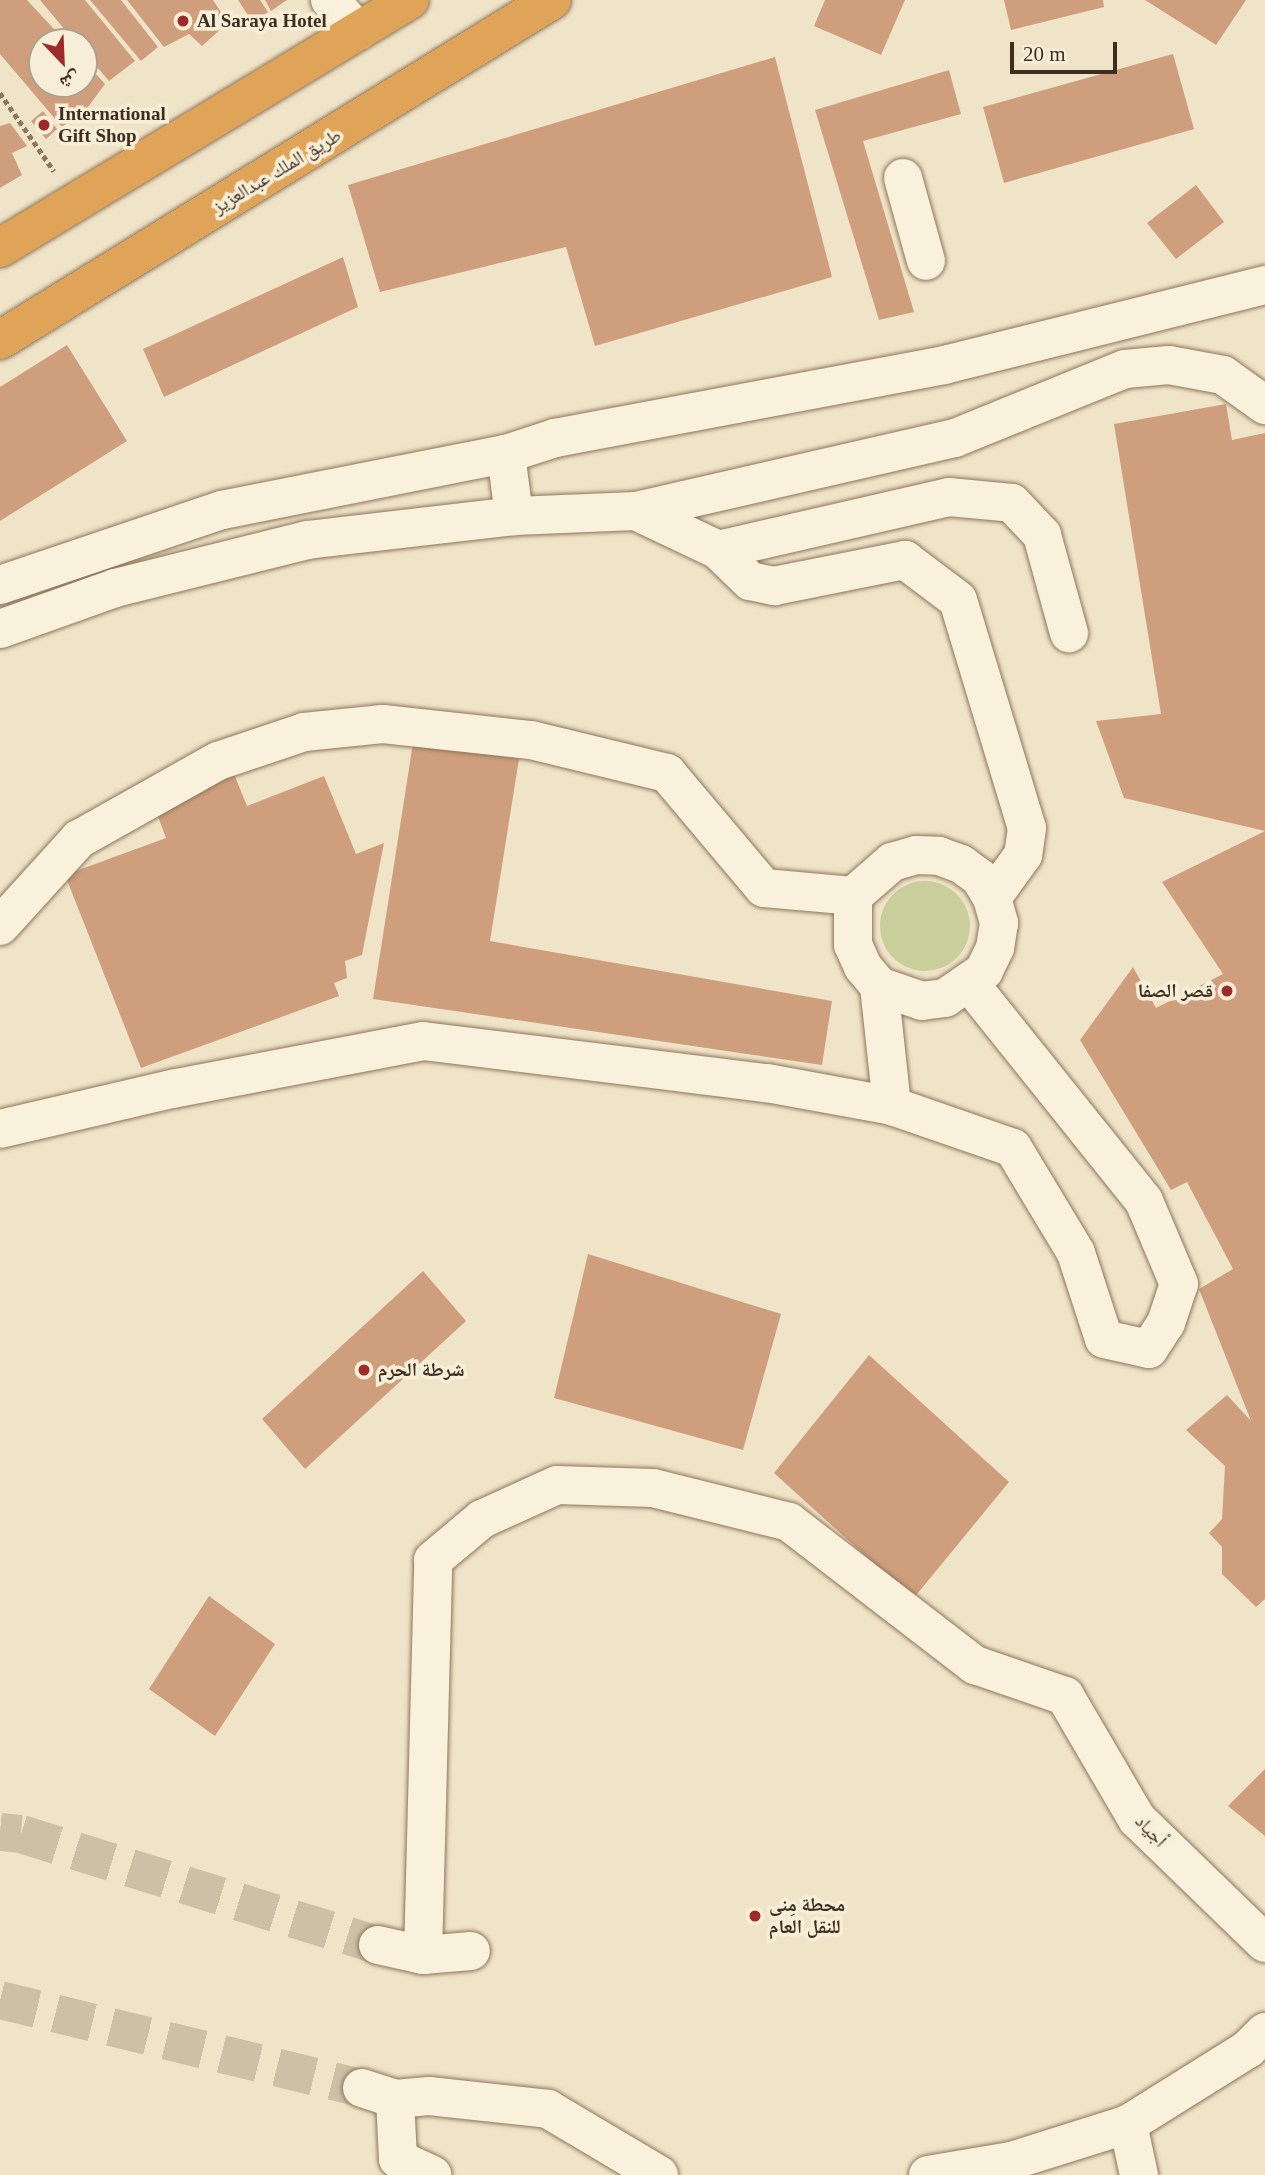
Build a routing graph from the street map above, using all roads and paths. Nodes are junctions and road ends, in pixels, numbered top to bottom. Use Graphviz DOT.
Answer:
graph roads {
  1 [pos="330,0"];
  2 [pos="396,0"];
  3 [pos="410,0"];
  4 [pos="563,0"];
  5 [pos="541,9"];
  6 [pos="358,32"];
  7 [pos="0,93"];
  8 [pos="903,178"];
  9 [pos="77,203"];
  10 [pos="0,248"];
  11 [pos="926,261"];
  12 [pos="1265,285"];
  13 [pos="0,340"];
  14 [pos="1265,405"];
  15 [pos="506,454"];
  16 [pos="636,511"];
  17 [pos="514,516"];
  18 [pos="718,550"];
  19 [pos="0,585"];
  20 [pos="0,629"];
  21 [pos="1069,633"];
  22 [pos="853,896"];
  23 [pos="992,898"];
  24 [pos="0,926"];
  25 [pos="970,984"];
  26 [pos="879,986"];
  27 [pos="892,1106"];
  28 [pos="0,1129"];
  29 [pos="1265,1943"];
  30 [pos="378,1945"];
  31 [pos="471,1951"];
  32 [pos="423,1955"];
  33 [pos="1265,2032"];
  34 [pos="1128,2124"];
  35 [pos="432,2175"];
  36 [pos="659,2175"];
  37 [pos="928,2175"];
  38 [pos="1139,2175"];
  1 -- 6 [label="street"];
  2 -- 6 [label="highway"];
  3 -- 6 [label="highway"];
  4 -- 5 [label="highway, طريق الملك عبدالعزيز"];
  5 -- 13 [label="highway, طريق الملك عبدالعزيز"];
  6 -- 9 [label="highway"];
  7 -- 9 [label="path"];
  8 -- 11 [label="street"];
  9 -- 10 [label="highway"];
  12 -- 15 [label="street"];
  14 -- 16 [label="street"];
  15 -- 17 [label="street"];
  15 -- 19 [label="street"];
  16 -- 17 [label="street"];
  16 -- 18 [label="street"];
  17 -- 20 [label="street"];
  18 -- 21 [label="street"];
  18 -- 23 [label="street"];
  22 -- 23 [label="street"];
  22 -- 24 [label="street"];
  22 -- 26 [label="street"];
  23 -- 25 [label="street"];
  25 -- 26 [label="street"];
  25 -- 27 [label="street"];
  26 -- 27 [label="street"];
  27 -- 28 [label="street"];
  29 -- 32 [label="street, أجياد"];
  30 -- 32 [label="street"];
  31 -- 32 [label="street"];
  33 -- 34 [label="street"];
  34 -- 37 [label="street"];
  34 -- 38 [label="street"];
  35 -- 36 [label="street"];
}
